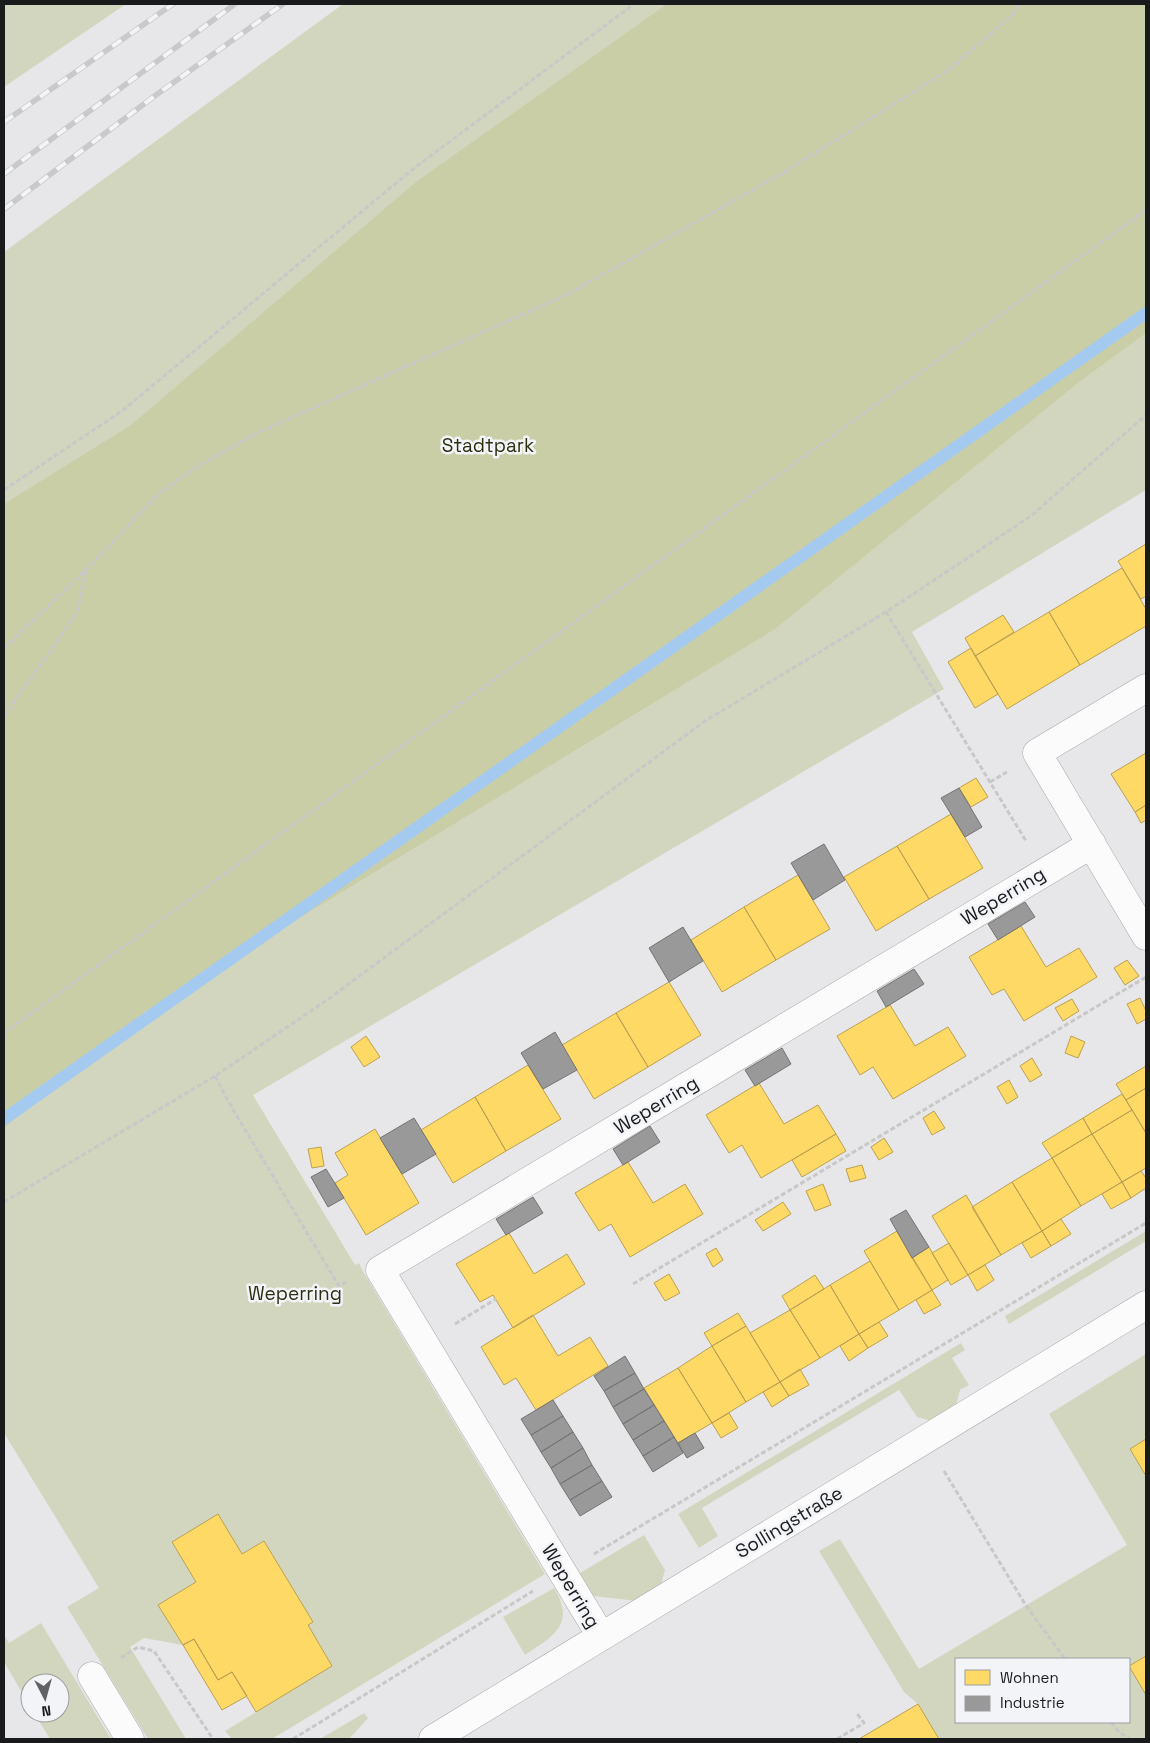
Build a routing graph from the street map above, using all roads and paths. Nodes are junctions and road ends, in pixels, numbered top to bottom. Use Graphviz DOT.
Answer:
graph roads {
  1 [pos="634,4"];
  2 [pos="1020,4"];
  3 [pos="1146,210"];
  4 [pos="1146,415"];
  5 [pos="4,490"];
  6 [pos="86,570"];
  7 [pos="886,612"];
  8 [pos="4,648"];
  9 [pos="1146,688"];
  10 [pos="4,716"];
  11 [pos="1092,844"];
  12 [pos="1044,871"];
  13 [pos="1146,936"];
  14 [pos="1146,977"];
  15 [pos="4,1033"];
  16 [pos="215,1076"];
  17 [pos="4,1202"];
  18 [pos="1146,1222"];
  19 [pos="380,1270"];
  20 [pos="632,1284"];
  21 [pos="496,1299"];
  22 [pos="1146,1305"];
  23 [pos="424,1342"];
  24 [pos="924,1440"];
  25 [pos="563,1572"];
  26 [pos="601,1636"];
  27 [pos="1064,1658"];
  28 [pos="92,1676"];
  29 [pos="856,1712"];
  30 [pos="1112,1723"];
  31 [pos="130,1739"];
  32 [pos="213,1739"];
  33 [pos="293,1739"];
  34 [pos="433,1739"];
  35 [pos="837,1739"];
  36 [pos="1130,1739"];
  1 -- 5 [label="path"];
  2 -- 6 [label="path"];
  3 -- 15 [label="path"];
  4 -- 7 [label="path"];
  6 -- 8 [label="path"];
  6 -- 10 [label="path"];
  7 -- 12 [label="path"];
  7 -- 16 [label="path"];
  9 -- 11 [label="street"];
  11 -- 12 [label="street, Weperring"];
  11 -- 13 [label="street"];
  12 -- 19 [label="street, Weperring"];
  14 -- 20 [label="path"];
  16 -- 17 [label="path"];
  16 -- 19 [label="path"];
  18 -- 25 [label="path"];
  19 -- 23 [label="street, Weperring"];
  21 -- 23 [label="path"];
  22 -- 24 [label="street, Sollingstraße"];
  23 -- 25 [label="street, Weperring"];
  24 -- 26 [label="street, Sollingstraße"];
  24 -- 27 [label="path"];
  25 -- 26 [label="street, Weperring"];
  25 -- 33 [label="path"];
  26 -- 34 [label="street, Sollingstraße"];
  28 -- 31 [label="street"];
  28 -- 32 [label="path"];
  29 -- 35 [label="path"];
  30 -- 36 [label="path"];
}
